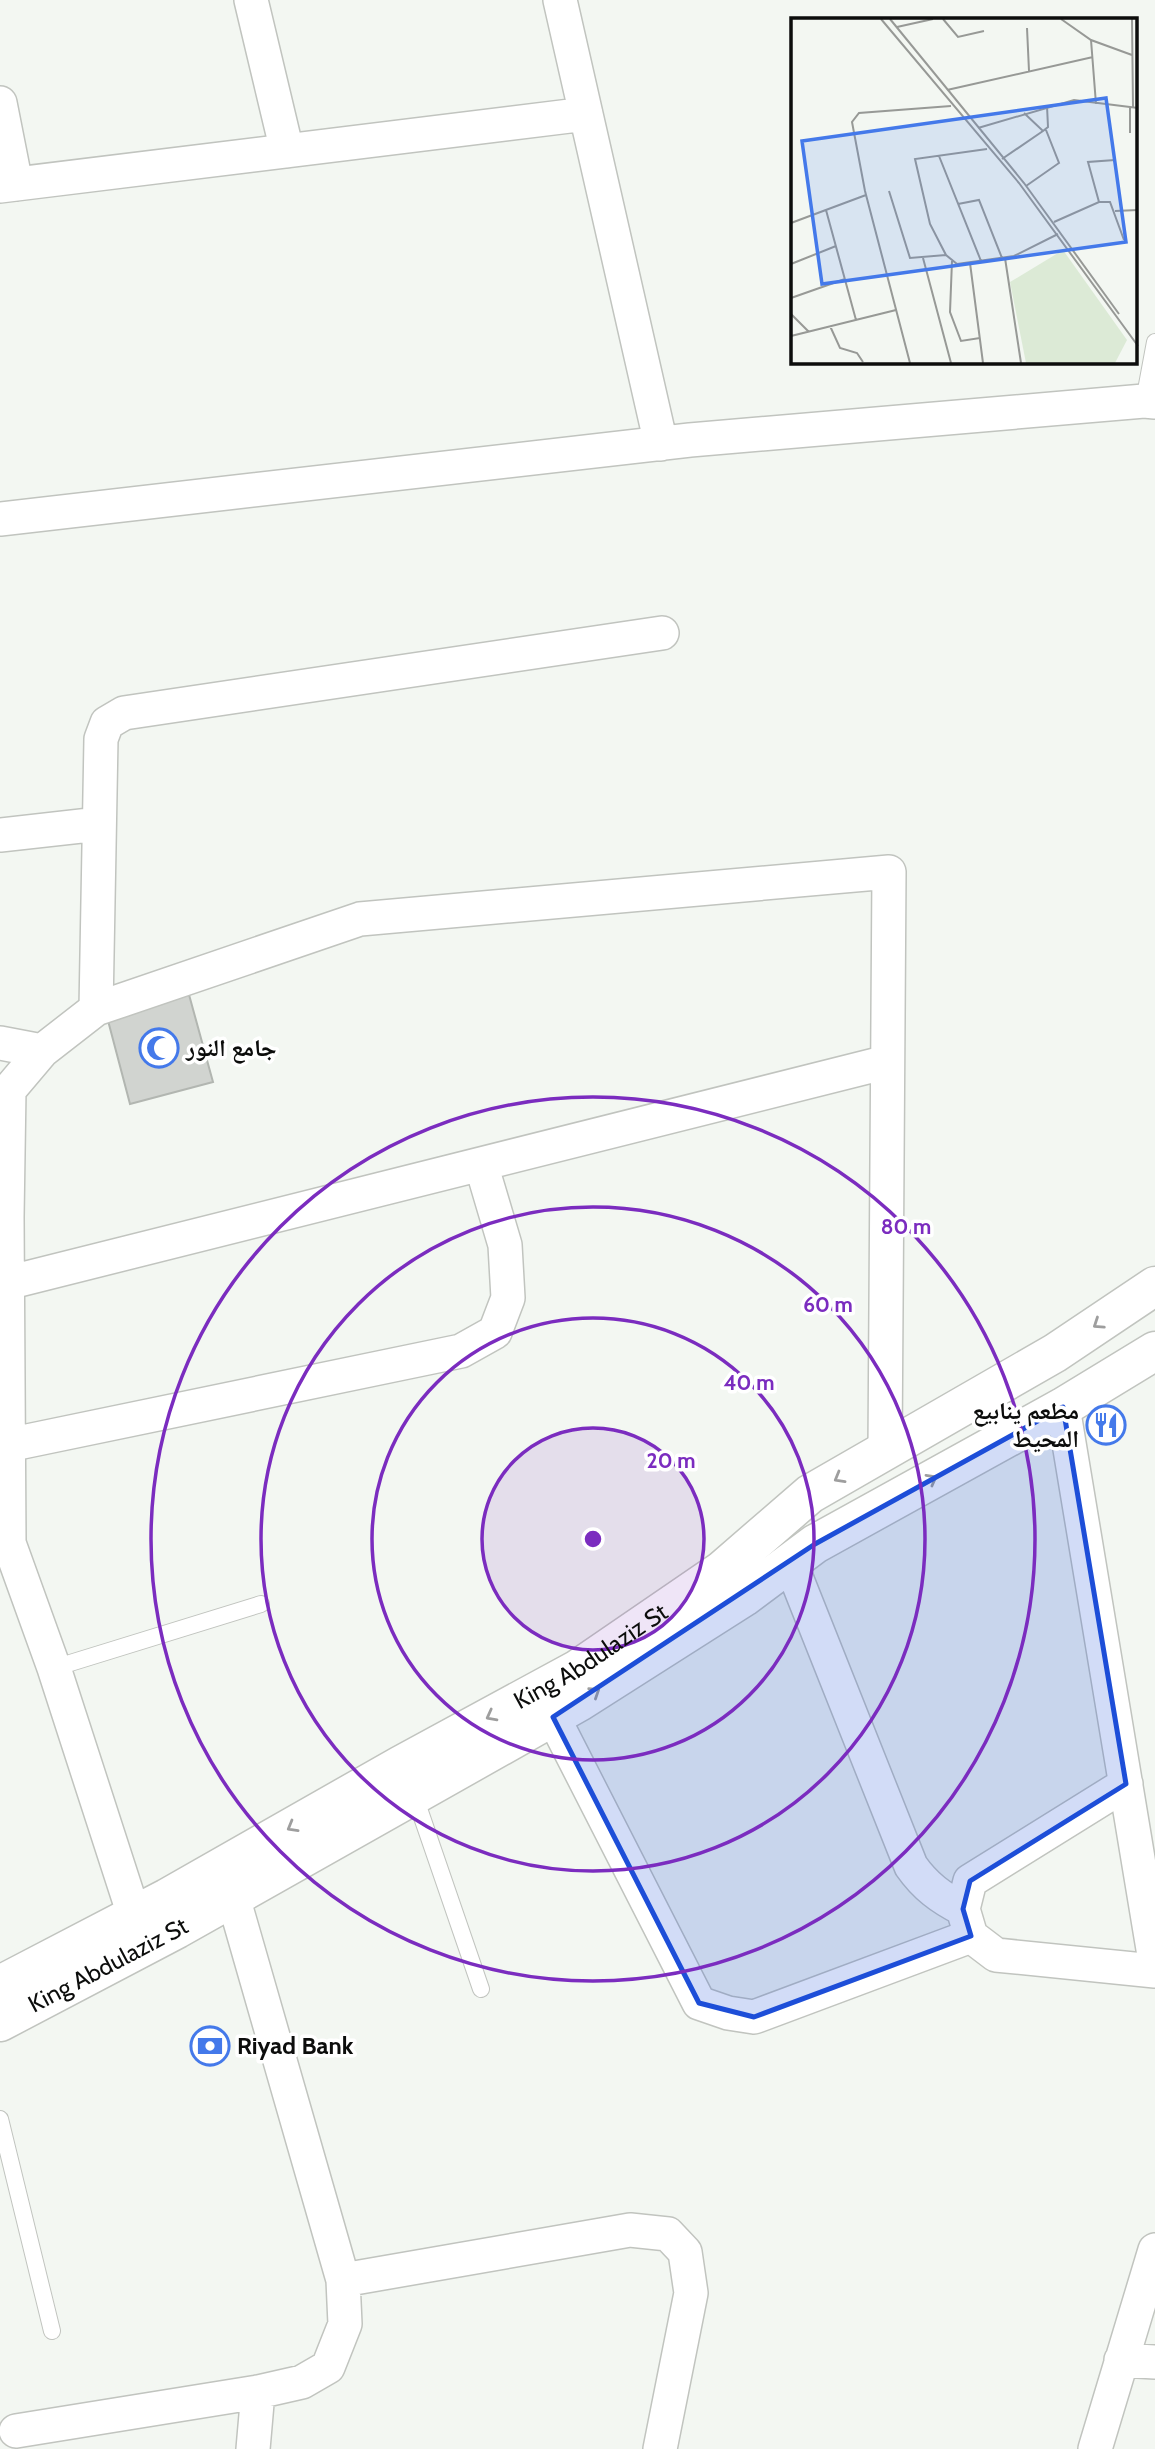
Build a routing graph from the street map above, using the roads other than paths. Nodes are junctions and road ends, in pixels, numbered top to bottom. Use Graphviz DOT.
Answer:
graph roads {
  1 [pos="251,0"];
  2 [pos="560,0"];
  3 [pos="0,103"];
  4 [pos="586,114"];
  5 [pos="287,151"];
  6 [pos="8,185"];
  7 [pos="1155,342"];
  8 [pos="1150,401"];
  9 [pos="661,444"];
  10 [pos="0,519"];
  11 [pos="662,633"];
  12 [pos="99,824"];
  13 [pos="0,835"];
  14 [pos="96,1009"];
  15 [pos="0,1043"];
  16 [pos="42,1051"];
  17 [pos="887,1062"];
  18 [pos="481,1164"];
  19 [pos="4,1190"];
  20 [pos="7,1283"];
  21 [pos="1155,1286"];
  22 [pos="1155,1351"];
  23 [pos="1063,1407"];
  24 [pos="885,1451"];
  25 [pos="6,1462"];
  26 [pos="790,1562"];
  27 [pos="261,1604"];
  28 [pos="54,1668"];
  29 [pos="553,1717"];
  30 [pos="1126,1784"];
  31 [pos="414,1794"];
  32 [pos="233,1897"];
  33 [pos="134,1915"];
  34 [pos="967,1922"];
  35 [pos="1155,1961"];
  36 [pos="1155,1971"];
  37 [pos="0,1985"];
  38 [pos="481,1989"];
  39 [pos="0,2022"];
  40 [pos="0,2119"];
  41 [pos="1155,2250"];
  42 [pos="343,2280"];
  43 [pos="52,2331"];
  44 [pos="1121,2360"];
  45 [pos="1155,2362"];
  46 [pos="258,2392"];
  47 [pos="16,2431"];
  48 [pos="253,2449"];
  49 [pos="660,2449"];
  50 [pos="1095,2449"];
  1 -- 5 [label="street"];
  2 -- 4 [label="street"];
  3 -- 6 [label="street"];
  4 -- 5 [label="street"];
  4 -- 9 [label="street"];
  5 -- 6 [label="street"];
  7 -- 8 [label="lane"];
  8 -- 9 [label="street"];
  9 -- 10 [label="street"];
  11 -- 12 [label="street"];
  12 -- 13 [label="street"];
  12 -- 14 [label="street"];
  14 -- 16 [label="street"];
  14 -- 17 [label="street"];
  15 -- 16 [label="street"];
  16 -- 19 [label="street"];
  17 -- 18 [label="street"];
  17 -- 24 [label="street"];
  18 -- 20 [label="street"];
  18 -- 25 [label="street"];
  19 -- 20 [label="street"];
  20 -- 25 [label="street"];
  21 -- 24 [label="street, King Abdulaziz St, one-way"];
  22 -- 23 [label="street, King Abdulaziz St"];
  26 -- 23 [label="street, King Abdulaziz St, one-way"];
  23 -- 30 [label="street"];
  24 -- 33 [label="street, King Abdulaziz St, one-way"];
  25 -- 28 [label="street"];
  29 -- 26 [label="street, King Abdulaziz St, one-way"];
  26 -- 34 [label="street"];
  27 -- 28 [label="lane"];
  28 -- 33 [label="street"];
  29 -- 31 [label="street, King Abdulaziz St"];
  29 -- 34 [label="street"];
  30 -- 34 [label="street"];
  30 -- 35 [label="street"];
  31 -- 32 [label="street, King Abdulaziz St"];
  31 -- 38 [label="lane"];
  32 -- 39 [label="street, King Abdulaziz St"];
  32 -- 42 [label="street"];
  33 -- 37 [label="street, King Abdulaziz St"];
  34 -- 36 [label="street"];
  40 -- 43 [label="lane"];
  41 -- 44 [label="street"];
  42 -- 46 [label="street"];
  42 -- 49 [label="street"];
  44 -- 45 [label="street"];
  44 -- 50 [label="street"];
  46 -- 47 [label="street"];
  46 -- 48 [label="street"];
}
